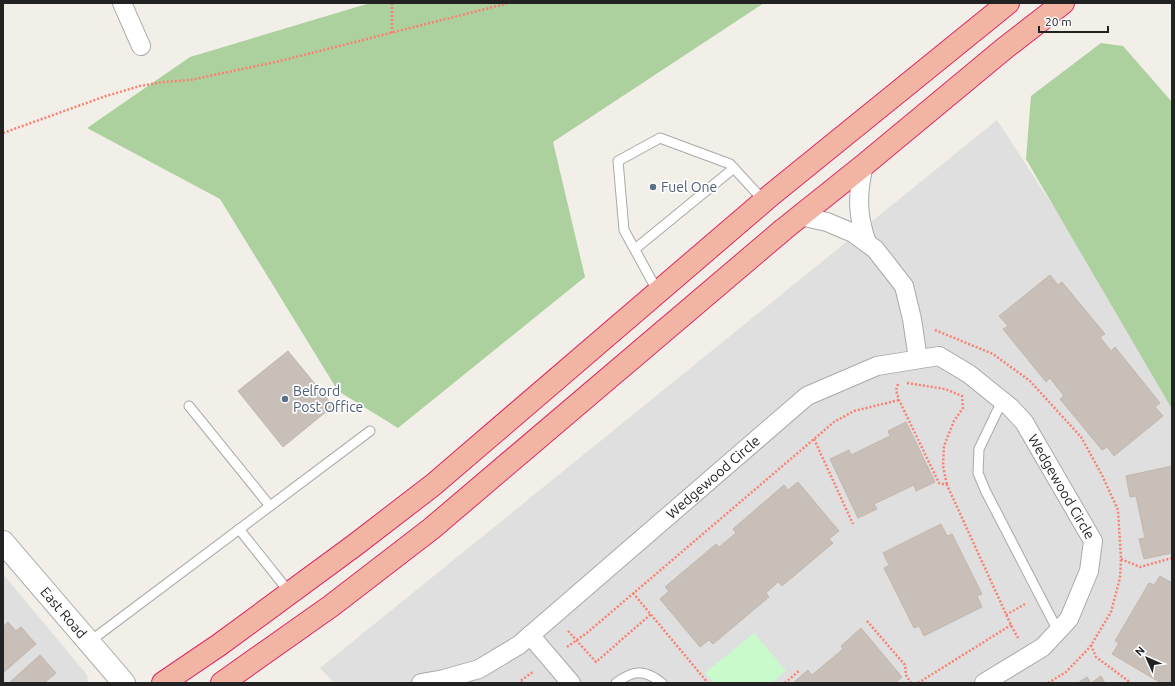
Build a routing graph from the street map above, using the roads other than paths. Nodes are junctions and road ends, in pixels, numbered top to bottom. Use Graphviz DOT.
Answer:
graph roads {
  1 [pos="122,3"];
  2 [pos="1008,3"];
  3 [pos="1063,3"];
  4 [pos="141,46"];
  5 [pos="864,166"];
  6 [pos="734,168"];
  7 [pos="764,201"];
  8 [pos="800,216"];
  9 [pos="867,243"];
  10 [pos="635,249"];
  11 [pos="658,292"];
  12 [pos="918,360"];
  13 [pos="1002,401"];
  14 [pos="189,406"];
  15 [pos="370,431"];
  16 [pos="270,506"];
  17 [pos="239,529"];
  18 [pos="3,542"];
  19 [pos="290,593"];
  20 [pos="1058,631"];
  21 [pos="530,635"];
  22 [pos="89,642"];
  23 [pos="124,683"];
  24 [pos="163,683"];
  25 [pos="222,683"];
  26 [pos="421,683"];
  27 [pos="571,683"];
  28 [pos="616,683"];
  29 [pos="662,683"];
  30 [pos="984,683"];
  1 -- 4 [label="street"];
  2 -- 7 [label="highway"];
  3 -- 5 [label="highway"];
  5 -- 8 [label="highway"];
  5 -- 9 [label="street"];
  6 -- 7 [label="lane"];
  6 -- 10 [label="lane"];
  6 -- 10 [label="lane"];
  7 -- 11 [label="highway"];
  8 -- 9 [label="street"];
  8 -- 25 [label="highway"];
  9 -- 12 [label="street"];
  10 -- 11 [label="lane"];
  11 -- 19 [label="highway"];
  12 -- 13 [label="street, Wedgewood Circle"];
  12 -- 21 [label="street, Wedgewood Circle"];
  13 -- 20 [label="lane"];
  13 -- 20 [label="street, Wedgewood Circle"];
  14 -- 16 [label="lane"];
  15 -- 16 [label="lane"];
  16 -- 17 [label="lane"];
  17 -- 19 [label="lane"];
  17 -- 22 [label="lane"];
  18 -- 22 [label="street, East Road"];
  19 -- 24 [label="highway"];
  20 -- 30 [label="street, Wedgewood Circle"];
  21 -- 26 [label="street, Wedgewood Circle"];
  21 -- 27 [label="street"];
  22 -- 23 [label="street, East Road"];
  28 -- 29 [label="lane"];
}
